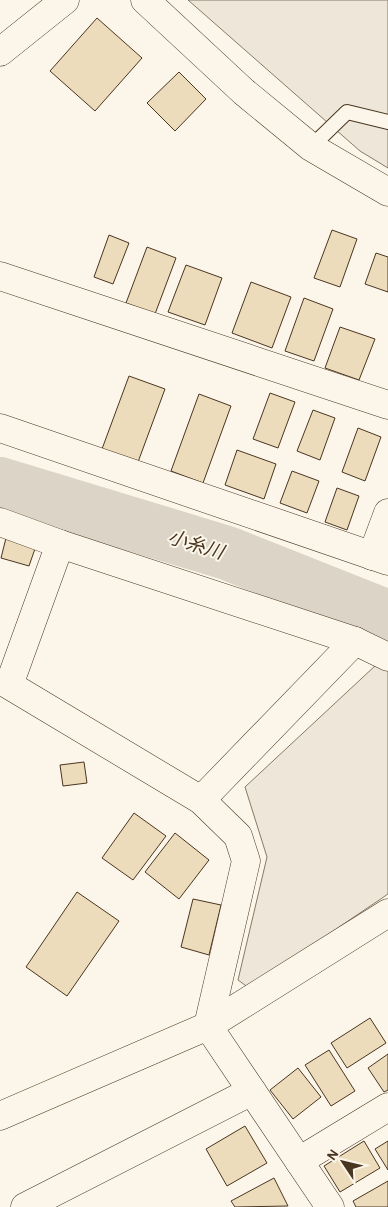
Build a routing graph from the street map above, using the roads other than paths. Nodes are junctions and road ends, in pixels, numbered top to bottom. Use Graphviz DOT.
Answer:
graph roads {
  1 [pos="65,0"];
  2 [pos="145,0"];
  3 [pos="0,52"];
  4 [pos="388,122"];
  5 [pos="311,147"];
  6 [pos="388,192"];
  7 [pos="0,276"];
  8 [pos="388,405"];
  9 [pos="0,428"];
  10 [pos="388,513"];
  11 [pos="0,522"];
  12 [pos="60,544"];
  13 [pos="380,558"];
  14 [pos="355,641"];
  15 [pos="388,657"];
  16 [pos="201,800"];
  17 [pos="388,913"];
  18 [pos="208,1026"];
  19 [pos="252,1091"];
  20 [pos="388,1107"];
  21 [pos="0,1116"];
  22 [pos="299,1161"];
  23 [pos="25,1207"];
  24 [pos="330,1207"];
  1 -- 3 [label="street"];
  2 -- 5 [label="street"];
  4 -- 5 [label="lane"];
  5 -- 6 [label="street"];
  7 -- 8 [label="street"];
  9 -- 13 [label="street"];
  10 -- 13 [label="street"];
  11 -- 12 [label="street"];
  12 -- 14 [label="street"];
  12 -- 16 [label="street"];
  14 -- 15 [label="street"];
  14 -- 16 [label="street"];
  16 -- 18 [label="street"];
  17 -- 18 [label="street"];
  18 -- 19 [label="street"];
  18 -- 21 [label="street"];
  19 -- 22 [label="street"];
  19 -- 23 [label="street"];
  20 -- 22 [label="street"];
  22 -- 24 [label="street"];
}
